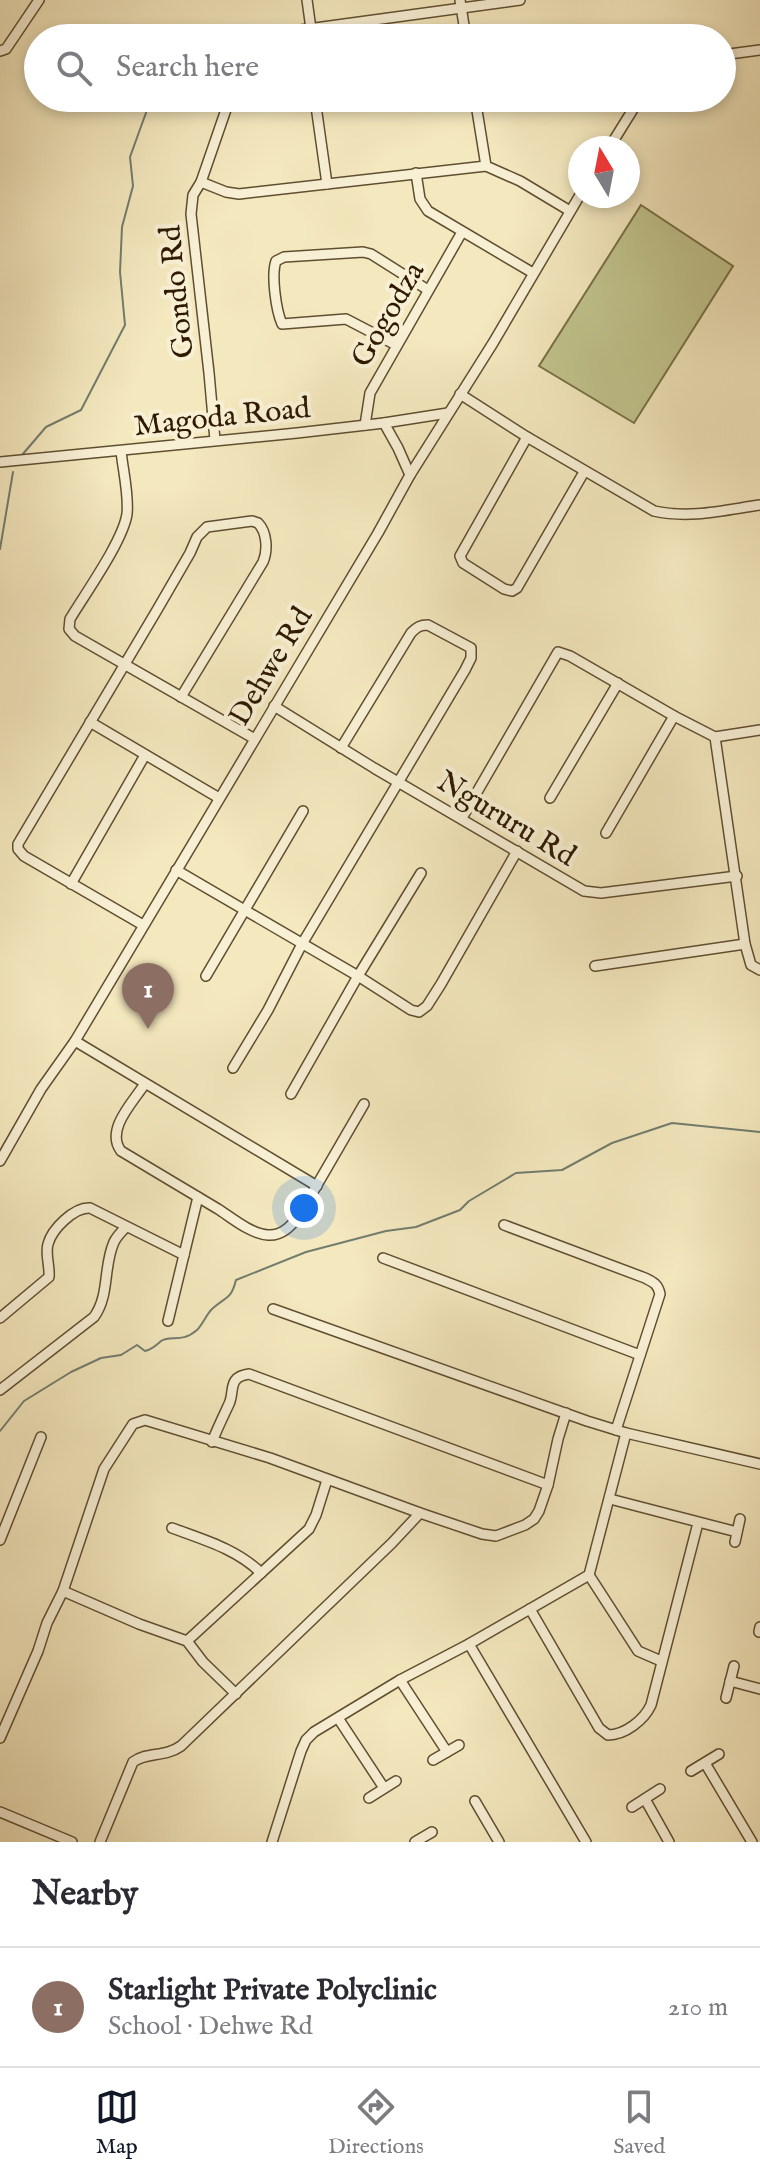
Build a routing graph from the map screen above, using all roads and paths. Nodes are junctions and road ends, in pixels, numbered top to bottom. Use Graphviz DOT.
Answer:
graph roads {
  1 [pos="39,0"];
  2 [pos="307,0"];
  3 [pos="520,0"];
  4 [pos="460,4"];
  5 [pos="310,24"];
  6 [pos="341,24"];
  7 [pos="464,24"];
  8 [pos="760,50"];
  9 [pos="0,51"];
  10 [pos="736,53"];
  11 [pos="224,112"];
  12 [pos="320,112"];
  13 [pos="477,112"];
  14 [pos="631,112"];
  15 [pos="616,136"];
  16 [pos="486,166"];
  17 [pos="416,173"];
  18 [pos="201,182"];
  19 [pos="327,184"];
  20 [pos="572,208"];
  21 [pos="570,211"];
  22 [pos="462,232"];
  23 [pos="533,273"];
  24 [pos="428,290"];
  25 [pos="396,345"];
  26 [pos="460,394"];
  27 [pos="448,413"];
  28 [pos="384,423"];
  29 [pos="365,425"];
  30 [pos="527,437"];
  31 [pos="215,440"];
  32 [pos="121,451"];
  33 [pos="0,462"];
  34 [pos="584,472"];
  35 [pos="410,475"];
  36 [pos="760,505"];
  37 [pos="125,664"];
  38 [pos="618,683"];
  39 [pos="181,697"];
  40 [pos="274,706"];
  41 [pos="674,716"];
  42 [pos="90,722"];
  43 [pos="760,730"];
  44 [pos="715,737"];
  45 [pos="255,739"];
  46 [pos="341,748"];
  47 [pos="145,755"];
  48 [pos="399,782"];
  49 [pos="219,798"];
  50 [pos="550,798"];
  51 [pos="303,811"];
  52 [pos="462,818"];
  53 [pos="606,833"];
  54 [pos="517,851"];
  55 [pos="176,870"];
  56 [pos="421,873"];
  57 [pos="737,876"];
  58 [pos="71,884"];
  59 [pos="244,911"];
  60 [pos="143,925"];
  61 [pos="302,944"];
  62 [pos="745,944"];
  63 [pos="595,966"];
  64 [pos="760,970"];
  65 [pos="206,976"];
  66 [pos="358,976"];
  67 [pos="75,1041"];
  68 [pos="233,1068"];
  69 [pos="144,1085"];
  70 [pos="291,1094"];
  71 [pos="364,1104"];
  72 [pos="0,1161"];
  73 [pos="317,1186"];
  74 [pos="198,1197"];
  75 [pos="504,1225"];
  76 [pos="126,1227"];
  77 [pos="184,1255"];
  78 [pos="383,1258"];
  79 [pos="273,1309"];
  80 [pos="0,1318"];
  81 [pos="168,1321"];
  82 [pos="640,1355"];
  83 [pos="0,1390"];
  84 [pos="566,1413"];
  85 [pos="616,1430"];
  86 [pos="626,1433"];
  87 [pos="41,1437"];
  88 [pos="212,1442"];
  89 [pos="760,1464"];
  90 [pos="327,1480"];
  91 [pos="548,1485"];
  92 [pos="610,1499"];
  93 [pos="420,1513"];
  94 [pos="740,1519"];
  95 [pos="698,1523"];
  96 [pos="172,1528"];
  97 [pos="0,1540"];
  98 [pos="261,1573"];
  99 [pos="589,1575"];
  100 [pos="63,1591"];
  101 [pos="530,1609"];
  102 [pos="187,1641"];
  103 [pos="469,1644"];
  104 [pos="661,1661"];
  105 [pos="734,1666"];
  106 [pos="400,1680"];
  107 [pos="730,1681"];
  108 [pos="760,1689"];
  109 [pos="236,1694"];
  110 [pos="726,1698"];
  111 [pos="338,1718"];
  112 [pos="0,1738"];
  113 [pos="459,1745"];
  114 [pos="447,1752"];
  115 [pos="719,1754"];
  116 [pos="433,1760"];
  117 [pos="705,1763"];
  118 [pos="691,1771"];
  119 [pos="396,1781"];
  120 [pos="384,1788"];
  121 [pos="660,1789"];
  122 [pos="369,1798"];
  123 [pos="645,1799"];
  124 [pos="475,1801"];
  125 [pos="632,1807"];
  126 [pos="0,1812"];
  127 [pos="432,1832"];
  128 [pos="753,1840"];
  129 [pos="72,1842"];
  130 [pos="100,1842"];
  131 [pos="272,1842"];
  132 [pos="417,1842"];
  133 [pos="499,1842"];
  134 [pos="586,1842"];
  135 [pos="669,1842"];
  1 -- 9 [label="street"];
  2 -- 5 [label="street"];
  3 -- 4 [label="street"];
  4 -- 6 [label="street"];
  4 -- 7 [label="street"];
  8 -- 10 [label="street"];
  11 -- 18 [label="street, Gondo Rd"];
  12 -- 19 [label="street"];
  13 -- 16 [label="street"];
  14 -- 15 [label="street"];
  16 -- 17 [label="street"];
  16 -- 21 [label="street"];
  17 -- 19 [label="street"];
  17 -- 22 [label="street"];
  18 -- 19 [label="street"];
  18 -- 31 [label="street, Gondo Rd"];
  20 -- 21 [label="street, Dehwe Rd"];
  21 -- 23 [label="street, Dehwe Rd"];
  22 -- 23 [label="street"];
  22 -- 24 [label="street, Gogodza"];
  23 -- 26 [label="street, Dehwe Rd"];
  24 -- 25 [label="street, Gogodza"];
  24 -- 25 [label="street"];
  25 -- 29 [label="street, Gogodza"];
  26 -- 27 [label="street, Dehwe Rd"];
  26 -- 30 [label="street"];
  27 -- 28 [label="street, Magoda Road"];
  27 -- 35 [label="street, Dehwe Rd"];
  28 -- 29 [label="street, Magoda Road"];
  28 -- 35 [label="street"];
  29 -- 31 [label="street, Magoda Road"];
  30 -- 34 [label="street"];
  30 -- 34 [label="street"];
  31 -- 32 [label="street, Magoda Road"];
  32 -- 33 [label="street, Magoda Road"];
  32 -- 37 [label="street"];
  34 -- 36 [label="street"];
  35 -- 40 [label="street, Dehwe Rd"];
  37 -- 39 [label="street"];
  37 -- 39 [label="street"];
  37 -- 42 [label="street"];
  38 -- 41 [label="street"];
  38 -- 50 [label="street"];
  38 -- 52 [label="street"];
  39 -- 45 [label="street"];
  40 -- 45 [label="street, Dehwe Rd"];
  40 -- 46 [label="street, Ngururu Rd"];
  41 -- 44 [label="street"];
  41 -- 53 [label="street"];
  42 -- 47 [label="street"];
  42 -- 58 [label="street"];
  43 -- 44 [label="street"];
  44 -- 57 [label="street"];
  45 -- 49 [label="street, Dehwe Rd"];
  46 -- 48 [label="street, Ngururu Rd"];
  46 -- 48 [label="street"];
  47 -- 49 [label="street"];
  47 -- 58 [label="street"];
  48 -- 52 [label="street, Ngururu Rd"];
  48 -- 61 [label="street"];
  49 -- 55 [label="street, Dehwe Rd"];
  51 -- 59 [label="street"];
  52 -- 54 [label="street, Ngururu Rd"];
  54 -- 57 [label="street, Ngururu Rd"];
  54 -- 66 [label="street"];
  55 -- 59 [label="street"];
  55 -- 60 [label="street, Dehwe Rd"];
  56 -- 66 [label="street"];
  57 -- 62 [label="street"];
  58 -- 60 [label="street"];
  59 -- 61 [label="street"];
  59 -- 65 [label="street"];
  60 -- 67 [label="street, Dehwe Rd"];
  61 -- 66 [label="street"];
  61 -- 68 [label="street"];
  62 -- 63 [label="street"];
  62 -- 64 [label="street"];
  66 -- 70 [label="street"];
  67 -- 69 [label="street"];
  67 -- 72 [label="street, Dehwe Rd"];
  69 -- 73 [label="street"];
  69 -- 74 [label="street"];
  71 -- 73 [label="street"];
  73 -- 74 [label="street"];
  74 -- 77 [label="street"];
  75 -- 82 [label="street"];
  76 -- 77 [label="street"];
  76 -- 80 [label="street"];
  76 -- 83 [label="street"];
  77 -- 81 [label="street"];
  78 -- 82 [label="street"];
  79 -- 84 [label="street"];
  82 -- 85 [label="street"];
  84 -- 85 [label="street"];
  84 -- 91 [label="street"];
  85 -- 86 [label="street"];
  86 -- 89 [label="street"];
  86 -- 92 [label="street"];
  87 -- 97 [label="street"];
  88 -- 90 [label="street"];
  88 -- 91 [label="street"];
  88 -- 100 [label="street"];
  90 -- 93 [label="street"];
  90 -- 98 [label="street"];
  91 -- 93 [label="street"];
  92 -- 95 [label="street"];
  92 -- 99 [label="street"];
  93 -- 109 [label="street"];
  94 -- 95 [label="street"];
  95 -- 104 [label="street"];
  96 -- 98 [label="street"];
  98 -- 102 [label="street"];
  99 -- 101 [label="street"];
  99 -- 104 [label="street"];
  100 -- 102 [label="street"];
  100 -- 112 [label="street"];
  101 -- 103 [label="street"];
  101 -- 104 [label="street"];
  102 -- 109 [label="street"];
  103 -- 106 [label="street"];
  103 -- 134 [label="street"];
  105 -- 107 [label="street"];
  106 -- 111 [label="street"];
  106 -- 114 [label="street"];
  107 -- 108 [label="street"];
  107 -- 110 [label="street"];
  109 -- 130 [label="street"];
  111 -- 120 [label="street"];
  111 -- 131 [label="street"];
  113 -- 114 [label="street"];
  114 -- 116 [label="street"];
  115 -- 117 [label="street"];
  117 -- 118 [label="street"];
  117 -- 128 [label="street"];
  119 -- 120 [label="street"];
  120 -- 122 [label="street"];
  121 -- 123 [label="street"];
  123 -- 125 [label="street"];
  123 -- 135 [label="street"];
  124 -- 133 [label="street"];
  126 -- 129 [label="street"];
  127 -- 132 [label="street"];
}
